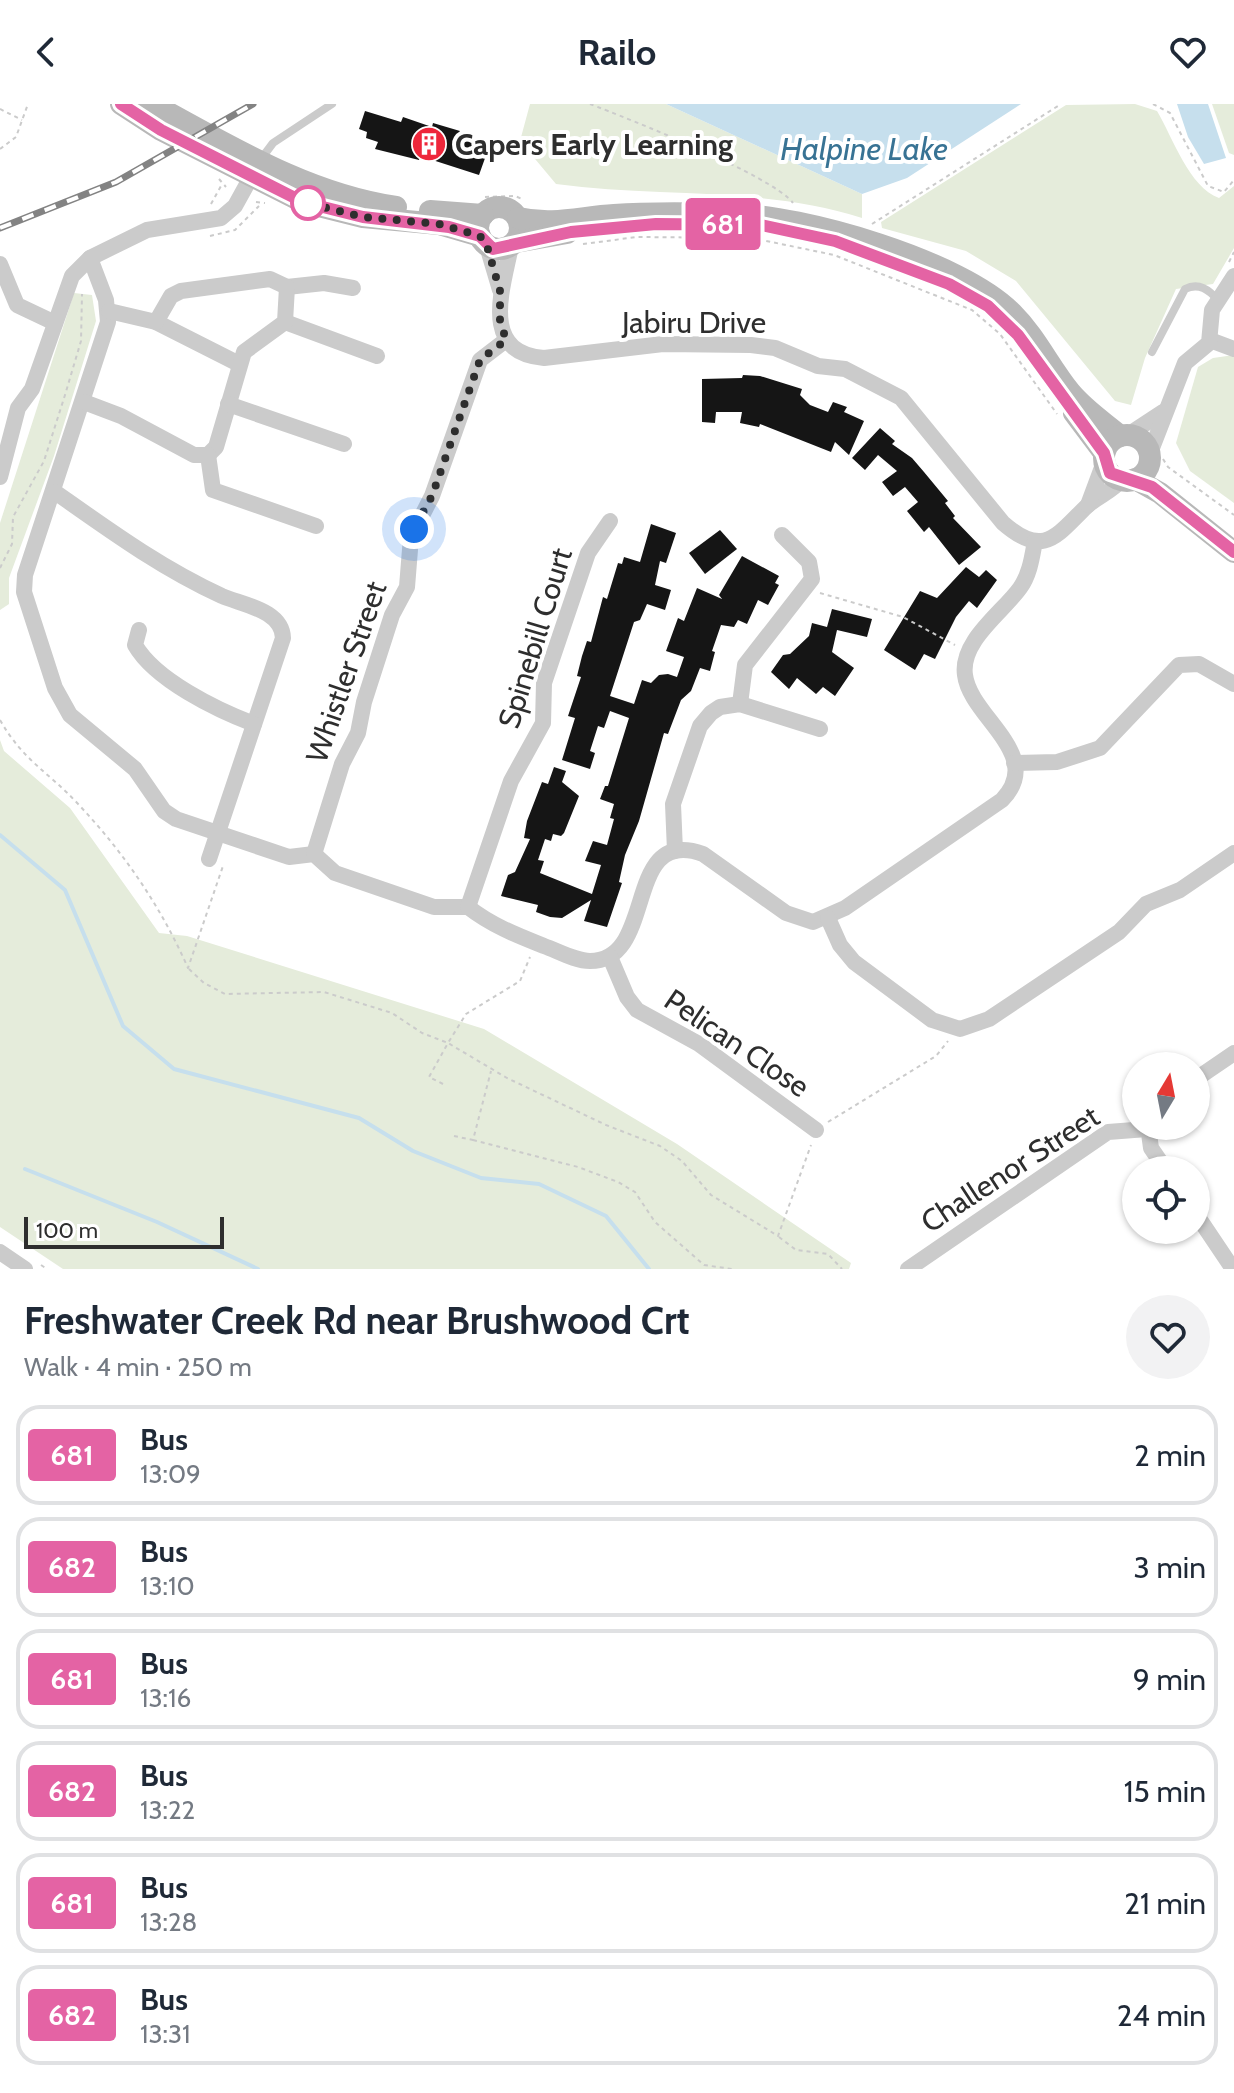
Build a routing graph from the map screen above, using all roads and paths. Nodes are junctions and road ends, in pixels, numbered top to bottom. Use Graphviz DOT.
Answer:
graph roads {
  1 [pos="28,104"];
  2 [pos="121,104"];
  3 [pos="152,104"];
  4 [pos="332,104"];
  5 [pos="590,104"];
  6 [pos="1061,104"];
  7 [pos="1153,104"];
  8 [pos="0,109"];
  9 [pos="23,120"];
  10 [pos="171,124"];
  11 [pos="0,149"];
  12 [pos="255,170"];
  13 [pos="1234,180"];
  14 [pos="221,185"];
  15 [pos="783,203"];
  16 [pos="206,206"];
  17 [pos="523,211"];
  18 [pos="485,223"];
  19 [pos="868,228"];
  20 [pos="514,244"];
  21 [pos="577,245"];
  22 [pos="1234,252"];
  23 [pos="90,258"];
  24 [pos="0,264"];
  25 [pos="1234,276"];
  26 [pos="69,281"];
  27 [pos="287,287"];
  28 [pos="353,288"];
  29 [pos="500,291"];
  30 [pos="1214,296"];
  31 [pos="109,311"];
  32 [pos="156,322"];
  33 [pos="285,322"];
  34 [pos="55,323"];
  35 [pos="506,340"];
  36 [pos="1210,340"];
  37 [pos="1234,349"];
  38 [pos="1152,352"];
  39 [pos="377,356"];
  40 [pos="239,364"];
  41 [pos="84,402"];
  42 [pos="0,403"];
  43 [pos="228,404"];
  44 [pos="18,408"];
  45 [pos="1163,412"];
  46 [pos="1060,417"];
  47 [pos="1124,435"];
  48 [pos="344,444"];
  49 [pos="208,455"];
  50 [pos="1154,456"];
  51 [pos="1104,458"];
  52 [pos="0,477"];
  53 [pos="1128,480"];
  54 [pos="55,492"];
  55 [pos="1088,505"];
  56 [pos="1234,515"];
  57 [pos="610,521"];
  58 [pos="316,526"];
  59 [pos="1234,534"];
  60 [pos="782,535"];
  61 [pos="1035,541"];
  62 [pos="1234,552"];
  63 [pos="0,568"];
  64 [pos="808,587"];
  65 [pos="139,630"];
  66 [pos="969,652"];
  67 [pos="1234,684"];
  68 [pos="740,704"];
  69 [pos="0,720"];
  70 [pos="254,724"];
  71 [pos="820,729"];
  72 [pos="1014,763"];
  73 [pos="217,834"];
  74 [pos="675,851"];
  75 [pos="1234,853"];
  76 [pos="314,854"];
  77 [pos="216,863"];
  78 [pos="468,907"];
  79 [pos="828,918"];
  80 [pos="537,943"];
  81 [pos="610,957"];
  82 [pos="188,968"];
  83 [pos="951,1028"];
  84 [pos="448,1043"];
  85 [pos="1234,1053"];
  86 [pos="491,1069"];
  87 [pos="1210,1069"];
  88 [pos="443,1084"];
  89 [pos="816,1130"];
  90 [pos="1122,1131"];
  91 [pos="454,1136"];
  92 [pos="473,1140"];
  93 [pos="1210,1235"];
  94 [pos="778,1236"];
  95 [pos="0,1252"];
  96 [pos="22,1268"];
  97 [pos="732,1269"];
  98 [pos="842,1269"];
  99 [pos="908,1269"];
  100 [pos="1233,1269"];
  1 -- 9 [label="path"];
  2 -- 10 [label="main road"];
  3 -- 10 [label="main road"];
  4 -- 12 [label="lane"];
  5 -- 15 [label="path"];
  6 -- 19 [label="path"];
  7 -- 13 [label="path"];
  8 -- 9 [label="path"];
  9 -- 11 [label="path"];
  10 -- 12 [label="main road"];
  12 -- 18 [label="main road"];
  12 -- 23 [label="street"];
  14 -- 16 [label="path"];
  17 -- 18 [label="main road"];
  17 -- 18 [label="path"];
  17 -- 20 [label="main road"];
  17 -- 47 [label="main road"];
  18 -- 20 [label="main road"];
  18 -- 29 [label="street"];
  20 -- 29 [label="street"];
  20 -- 51 [label="main road"];
  21 -- 46 [label="path"];
  22 -- 30 [label="path"];
  23 -- 26 [label="street"];
  23 -- 31 [label="street"];
  24 -- 34 [label="street"];
  25 -- 30 [label="street"];
  26 -- 34 [label="street"];
  26 -- 63 [label="path"];
  27 -- 28 [label="street"];
  27 -- 32 [label="street"];
  27 -- 33 [label="street"];
  29 -- 35 [label="street"];
  30 -- 36 [label="street"];
  30 -- 38 [label="lane"];
  31 -- 32 [label="street"];
  31 -- 41 [label="street"];
  32 -- 40 [label="street"];
  33 -- 39 [label="street"];
  33 -- 40 [label="street"];
  34 -- 44 [label="street"];
  35 -- 61 [label="street, Jabiru Drive"];
  35 -- 76 [label="street, Whistler Street"];
  36 -- 37 [label="street"];
  36 -- 45 [label="street"];
  40 -- 43 [label="street"];
  41 -- 49 [label="street"];
  41 -- 54 [label="street"];
  42 -- 44 [label="street"];
  43 -- 48 [label="street"];
  43 -- 49 [label="street"];
  44 -- 52 [label="street"];
  45 -- 47 [label="street"];
  45 -- 50 [label="street"];
  47 -- 50 [label="main road"];
  47 -- 51 [label="main road"];
  49 -- 58 [label="street"];
  50 -- 53 [label="main road"];
  50 -- 56 [label="path"];
  50 -- 59 [label="main road"];
  51 -- 53 [label="main road"];
  51 -- 55 [label="street"];
  53 -- 55 [label="street"];
  53 -- 62 [label="main road"];
  54 -- 70 [label="street"];
  54 -- 73 [label="street"];
  55 -- 61 [label="street"];
  57 -- 78 [label="street, Spinebill Court"];
  60 -- 64 [label="street"];
  61 -- 66 [label="street"];
  64 -- 66 [label="path"];
  64 -- 68 [label="street"];
  65 -- 70 [label="street"];
  66 -- 72 [label="street"];
  67 -- 72 [label="street"];
  68 -- 71 [label="street"];
  68 -- 74 [label="street"];
  69 -- 82 [label="path"];
  70 -- 73 [label="street"];
  72 -- 79 [label="street"];
  73 -- 76 [label="street"];
  73 -- 77 [label="street"];
  74 -- 79 [label="street"];
  74 -- 81 [label="street"];
  75 -- 83 [label="street"];
  76 -- 78 [label="street"];
  77 -- 82 [label="path"];
  78 -- 80 [label="street"];
  79 -- 83 [label="street"];
  80 -- 81 [label="street"];
  80 -- 84 [label="path"];
  81 -- 89 [label="street, Pelican Close"];
  82 -- 84 [label="path"];
  83 -- 89 [label="path"];
  84 -- 86 [label="path"];
  84 -- 88 [label="path"];
  85 -- 87 [label="street"];
  86 -- 92 [label="path"];
  86 -- 94 [label="path"];
  89 -- 94 [label="path"];
  90 -- 99 [label="street, Challenor Street"];
  91 -- 92 [label="path"];
  92 -- 97 [label="path"];
  93 -- 100 [label="street"];
  94 -- 98 [label="path"];
  95 -- 96 [label="street"];
}
